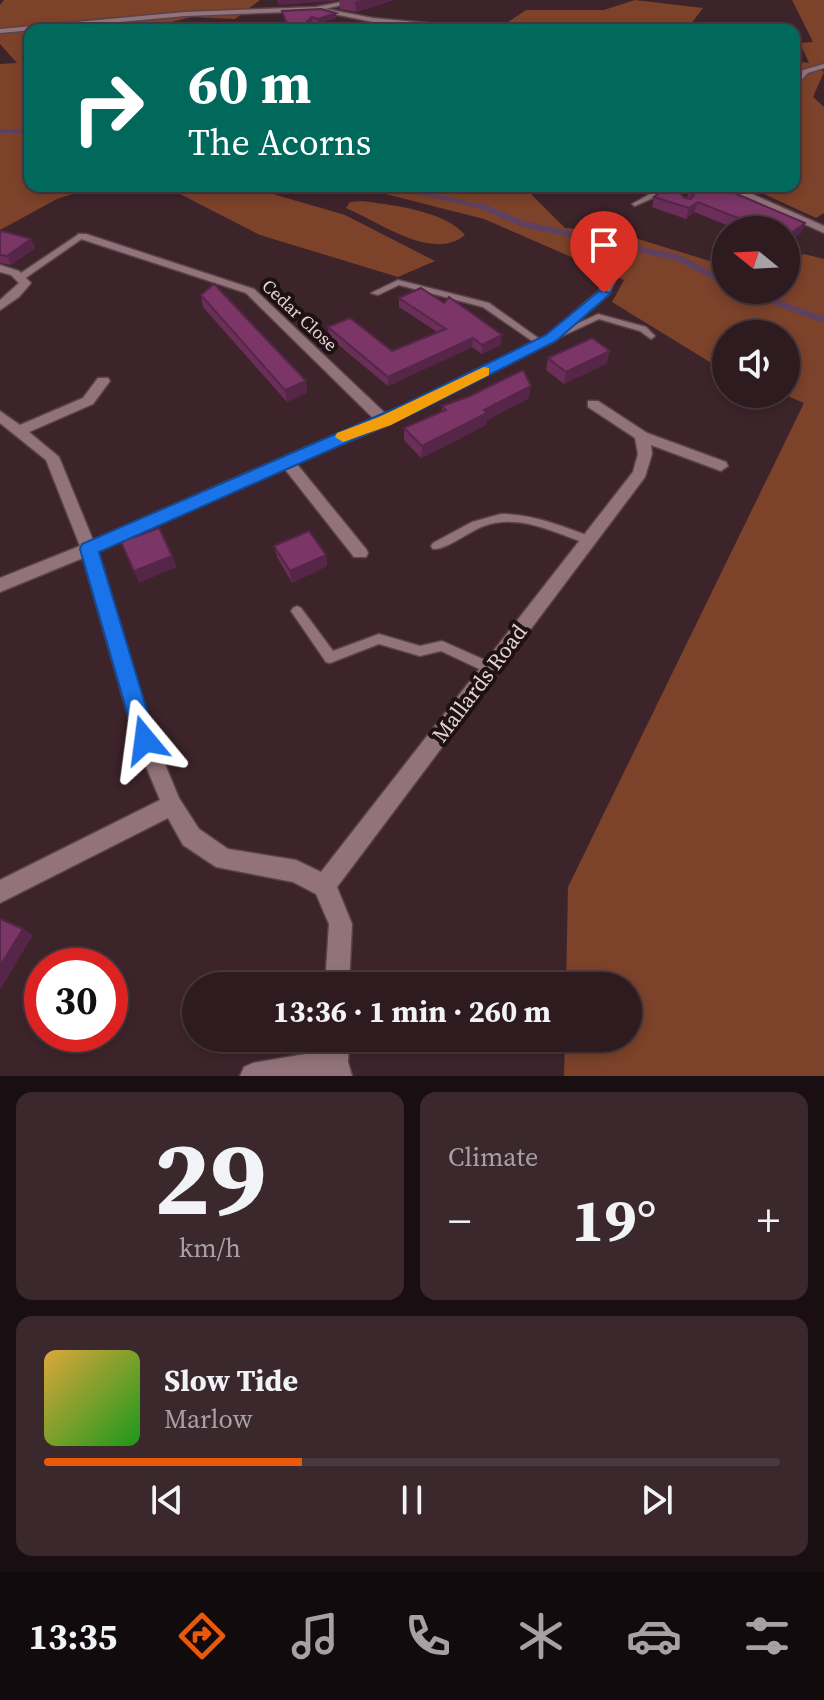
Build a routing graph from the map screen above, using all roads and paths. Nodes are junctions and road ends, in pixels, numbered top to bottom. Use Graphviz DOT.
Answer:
graph roads {
  1 [pos="360,0"];
  2 [pos="316,9"];
  3 [pos="76,24"];
  4 [pos="422,24"];
  5 [pos="24,29"];
  6 [pos="0,31"];
  7 [pos="824,66"];
  8 [pos="800,75"];
  9 [pos="664,192"];
  10 [pos="688,192"];
  11 [pos="739,192"];
  12 [pos="678,201"];
  13 [pos="635,204"];
  14 [pos="824,230"];
  15 [pos="82,236"];
  16 [pos="0,268"];
  17 [pos="612,275"];
  18 [pos="21,277"];
  19 [pos="375,293"];
  20 [pos="0,306"];
  21 [pos="651,336"];
  22 [pos="546,341"];
  23 [pos="103,381"];
  24 [pos="593,404"];
  25 [pos="0,416"];
  26 [pos="385,421"];
  27 [pos="18,431"];
  28 [pos="642,436"];
  29 [pos="286,461"];
  30 [pos="721,466"];
  31 [pos="588,540"];
  32 [pos="437,546"];
  33 [pos="89,549"];
  34 [pos="360,553"];
  35 [pos="0,585"];
  36 [pos="297,611"];
  37 [pos="490,668"];
  38 [pos="172,805"];
  39 [pos="324,886"];
  40 [pos="0,892"];
  41 [pos="339,972"];
  42 [pos="337,1059"];
  43 [pos="253,1076"];
  1 -- 2 [label="street"];
  2 -- 3 [label="street"];
  2 -- 4 [label="street"];
  5 -- 6 [label="street"];
  7 -- 8 [label="street"];
  9 -- 13 [label="lane"];
  10 -- 12 [label="lane"];
  11 -- 14 [label="street"];
  15 -- 18 [label="lane"];
  15 -- 26 [label="street, Cedar Close"];
  16 -- 18 [label="street"];
  17 -- 22 [label="street"];
  18 -- 20 [label="street"];
  19 -- 22 [label="lane"];
  21 -- 22 [label="lane"];
  22 -- 26 [label="street"];
  23 -- 27 [label="street"];
  24 -- 28 [label="street"];
  25 -- 27 [label="street"];
  26 -- 29 [label="street"];
  27 -- 33 [label="street"];
  28 -- 30 [label="street"];
  28 -- 31 [label="street, Mallards Road"];
  29 -- 33 [label="street"];
  29 -- 34 [label="street"];
  31 -- 32 [label="lane"];
  31 -- 37 [label="street, Mallards Road"];
  33 -- 35 [label="street"];
  33 -- 38 [label="street"];
  36 -- 37 [label="lane"];
  37 -- 39 [label="street, Mallards Road"];
  38 -- 39 [label="street"];
  38 -- 40 [label="street"];
  39 -- 41 [label="street"];
  42 -- 43 [label="street"];
}
